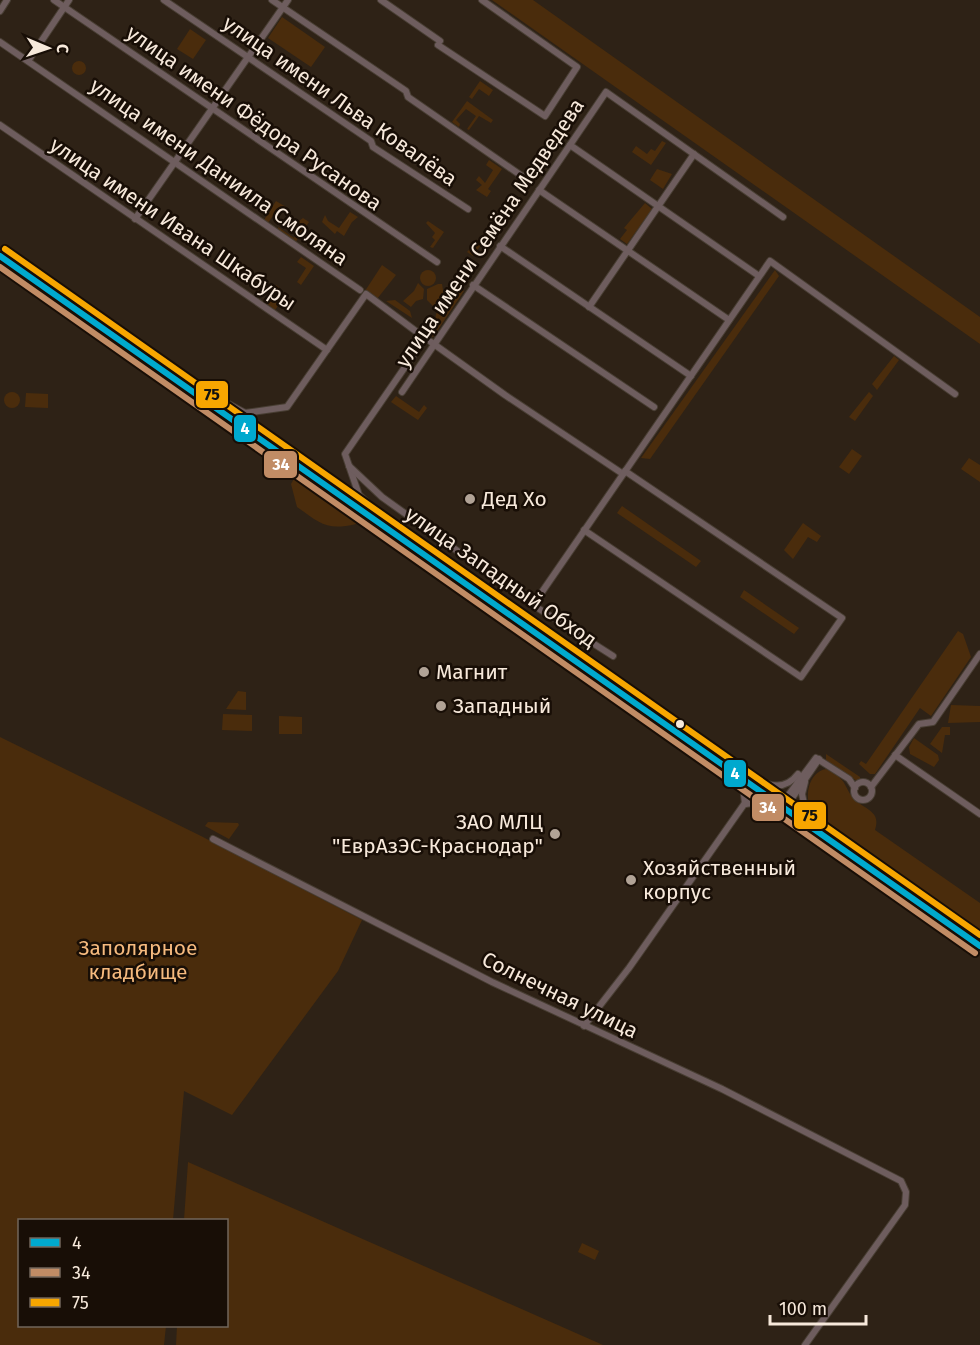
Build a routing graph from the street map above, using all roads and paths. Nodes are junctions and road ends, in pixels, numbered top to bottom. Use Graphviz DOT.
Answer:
graph roads {
  1 [pos="7,0"];
  2 [pos="54,0"];
  3 [pos="69,0"];
  4 [pos="164,0"];
  5 [pos="272,0"];
  6 [pos="288,0"];
  7 [pos="381,0"];
  8 [pos="482,0"];
  9 [pos="64,7"];
  10 [pos="283,8"];
  11 [pos="0,10"];
  12 [pos="0,42"];
  13 [pos="248,57"];
  14 [pos="28,61"];
  15 [pos="212,109"];
  16 [pos="0,125"];
  17 [pos="570,145"];
  18 [pos="694,154"];
  19 [pos="175,161"];
  20 [pos="530,181"];
  21 [pos="538,190"];
  22 [pos="659,206"];
  23 [pos="468,208"];
  24 [pos="783,217"];
  25 [pos="135,219"];
  26 [pos="500,246"];
  27 [pos="0,249"];
  28 [pos="627,251"];
  29 [pos="0,256"];
  30 [pos="437,262"];
  31 [pos="759,276"];
  32 [pos="473,285"];
  33 [pos="360,290"];
  34 [pos="589,307"];
  35 [pos="729,320"];
  36 [pos="425,338"];
  37 [pos="433,344"];
  38 [pos="327,350"];
  39 [pos="691,376"];
  40 [pos="198,388"];
  41 [pos="402,392"];
  42 [pos="955,394"];
  43 [pos="654,407"];
  44 [pos="349,465"];
  45 [pos="624,472"];
  46 [pos="383,518"];
  47 [pos="585,530"];
  48 [pos="533,605"];
  49 [pos="980,654"];
  50 [pos="613,656"];
  51 [pos="895,755"];
  52 [pos="819,759"];
  53 [pos="811,761"];
  54 [pos="736,776"];
  55 [pos="806,779"];
  56 [pos="756,784"];
  57 [pos="871,787"];
  58 [pos="855,788"];
  59 [pos="745,804"];
  60 [pos="782,804"];
  61 [pos="980,814"];
  62 [pos="817,824"];
  63 [pos="213,839"];
  64 [pos="980,938"];
  65 [pos="980,946"];
  66 [pos="584,1026"];
  67 [pos="805,1345"];
  1 -- 11 [label="street"];
  2 -- 9 [label="street, улица имени Фёдора Русанова"];
  3 -- 9 [label="street"];
  4 -- 13 [label="street, улица имени Льва Ковалёва"];
  5 -- 10 [label="street"];
  6 -- 10 [label="street"];
  7 -- 8 [label="street"];
  9 -- 14 [label="street"];
  9 -- 15 [label="street, улица имени Фёдора Русанова"];
  10 -- 13 [label="street"];
  10 -- 20 [label="street"];
  12 -- 14 [label="street, улица имени Даниила Смоляна"];
  13 -- 15 [label="street"];
  13 -- 23 [label="street, улица имени Льва Ковалёва"];
  14 -- 19 [label="street, улица имени Даниила Смоляна"];
  15 -- 19 [label="street"];
  15 -- 30 [label="street, улица имени Фёдора Русанова"];
  16 -- 25 [label="street, улица имени Ивана Шкабуры"];
  17 -- 18 [label="street, улица имени Семёна Медведева"];
  17 -- 21 [label="street, улица имени Семёна Медведева"];
  17 -- 22 [label="street"];
  18 -- 22 [label="street"];
  18 -- 24 [label="street"];
  19 -- 25 [label="street"];
  19 -- 33 [label="street, улица имени Даниила Смоляна"];
  21 -- 26 [label="street, улица имени Семёна Медведева"];
  21 -- 28 [label="street"];
  22 -- 28 [label="street"];
  22 -- 31 [label="street"];
  25 -- 38 [label="street, улица имени Ивана Шкабуры"];
  26 -- 32 [label="street, улица имени Семёна Медведева"];
  26 -- 34 [label="street"];
  27 -- 40 [label="highway, улица Западный Обход"];
  28 -- 34 [label="street"];
  28 -- 35 [label="street"];
  29 -- 54 [label="highway, улица Западный Обход"];
  31 -- 35 [label="street"];
  31 -- 42 [label="street"];
  32 -- 37 [label="street, улица имени Семёна Медведева"];
  32 -- 43 [label="street"];
  34 -- 39 [label="street"];
  35 -- 39 [label="street"];
  36 -- 37 [label="street"];
  36 -- 38 [label="street"];
  36 -- 44 [label="street"];
  37 -- 41 [label="street, улица имени Семёна Медведева"];
  37 -- 45 [label="street"];
  38 -- 40 [label="street"];
  39 -- 45 [label="street"];
  40 -- 46 [label="highway, улица Западный Обход"];
  44 -- 46 [label="street"];
  44 -- 48 [label="street"];
  45 -- 47 [label="street"];
  45 -- 47 [label="street"];
  46 -- 56 [label="highway, улица Западный Обход"];
  47 -- 48 [label="street"];
  48 -- 50 [label="street"];
  49 -- 51 [label="street"];
  51 -- 57 [label="street"];
  51 -- 61 [label="street"];
  52 -- 53 [label="street"];
  52 -- 55 [label="street"];
  52 -- 58 [label="street"];
  53 -- 56 [label="street"];
  53 -- 60 [label="street"];
  54 -- 56 [label="highway, улица Западный Обход"];
  54 -- 59 [label="street"];
  55 -- 60 [label="street"];
  55 -- 62 [label="street"];
  56 -- 59 [label="street"];
  56 -- 60 [label="highway, улица Западный Обход"];
  57 -- 58 [label="street"];
  57 -- 58 [label="street"];
  59 -- 60 [label="street"];
  59 -- 66 [label="street"];
  60 -- 62 [label="highway, улица Западный Обход"];
  60 -- 65 [label="highway, улица Западный Обход"];
  62 -- 64 [label="highway, улица Западный Обход"];
  63 -- 66 [label="street, Солнечная улица"];
  66 -- 67 [label="street, Солнечная улица"];
}
